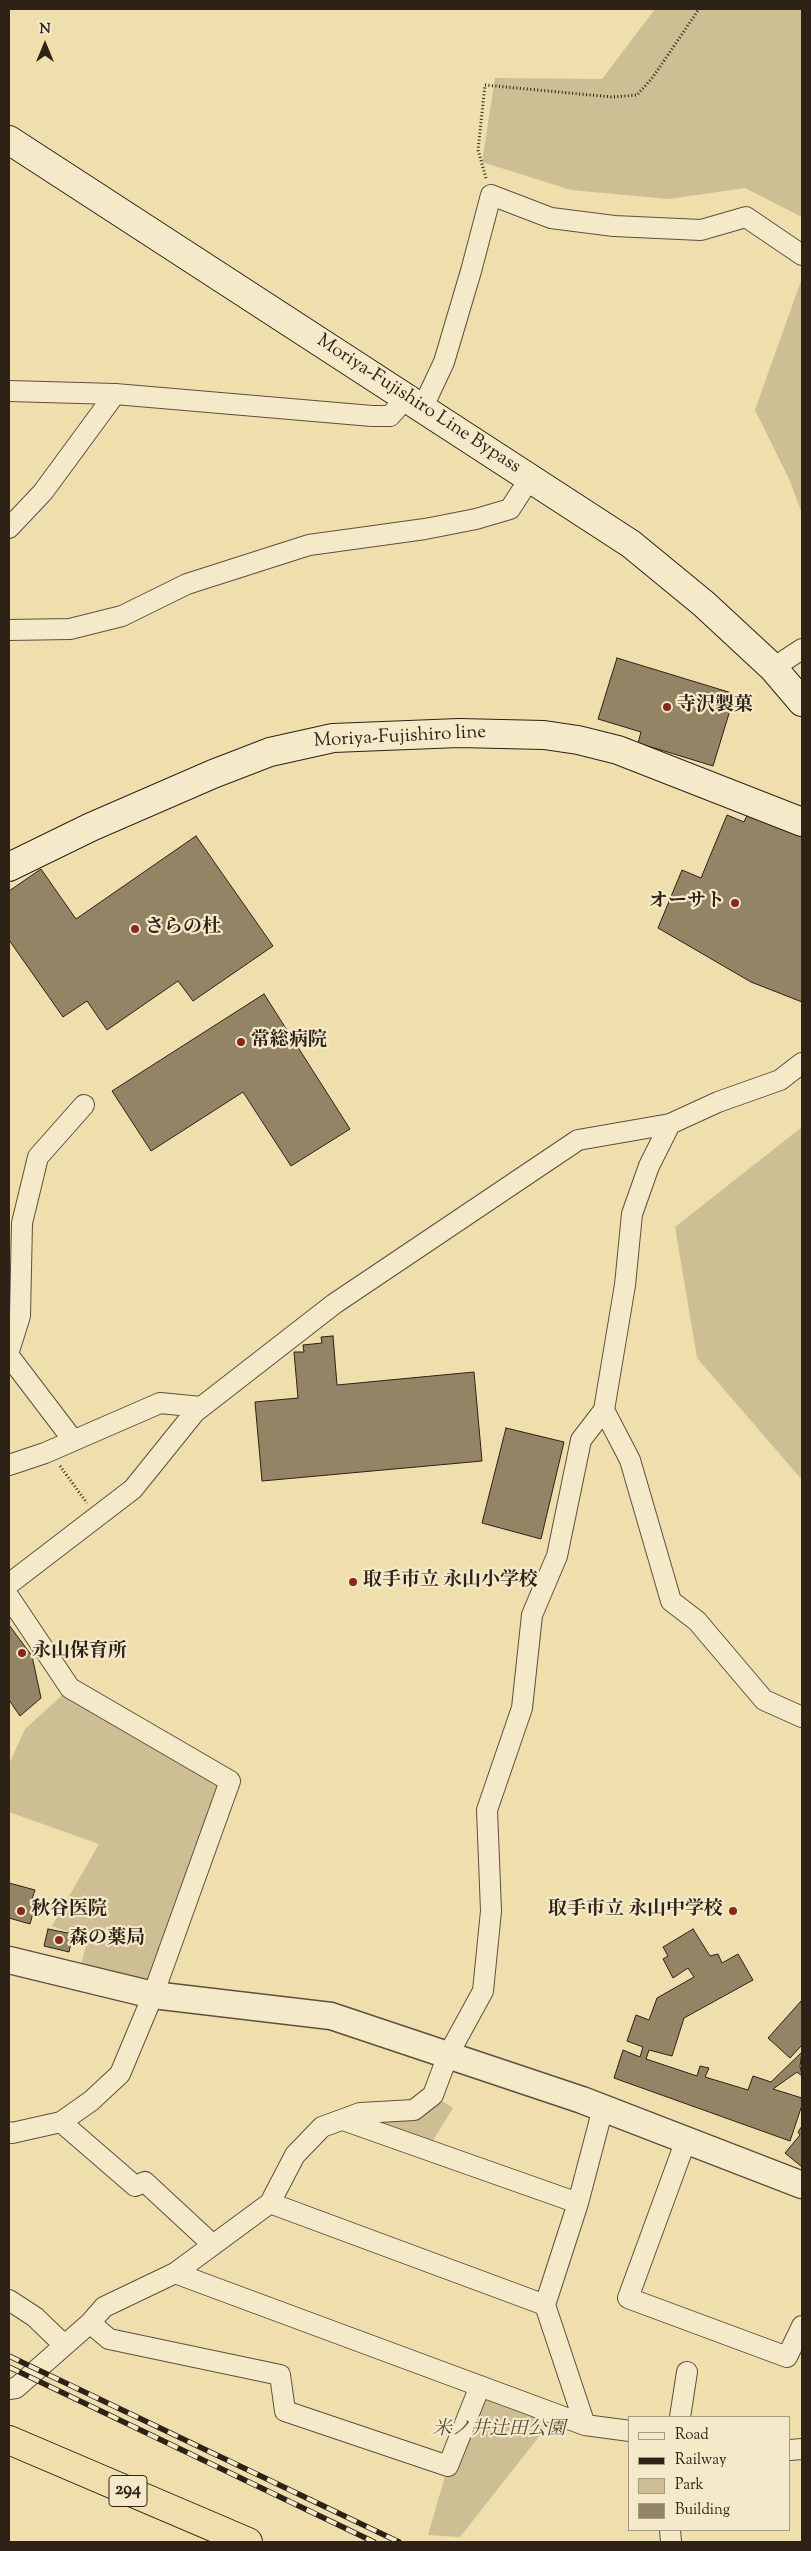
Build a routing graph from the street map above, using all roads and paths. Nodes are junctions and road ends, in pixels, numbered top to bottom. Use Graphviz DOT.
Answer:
graph roads {
  1 [pos="699,9"];
  2 [pos="9,140"];
  3 [pos="491,195"];
  4 [pos="802,255"];
  5 [pos="9,391"];
  6 [pos="115,394"];
  7 [pos="414,403"];
  8 [pos="530,478"];
  9 [pos="9,528"];
  10 [pos="9,630"];
  11 [pos="802,649"];
  12 [pos="773,668"];
  13 [pos="802,702"];
  14 [pos="802,822"];
  15 [pos="9,867"];
  16 [pos="802,1063"];
  17 [pos="84,1105"];
  18 [pos="670,1124"];
  19 [pos="15,1223"];
  20 [pos="9,1351"];
  21 [pos="9,1356"];
  22 [pos="201,1407"];
  23 [pos="604,1410"];
  24 [pos="73,1440"];
  25 [pos="49,1451"];
  26 [pos="9,1465"];
  27 [pos="96,1517"];
  28 [pos="9,1584"];
  29 [pos="9,1597"];
  30 [pos="802,1717"];
  31 [pos="9,1960"];
  32 [pos="154,1995"];
  33 [pos="448,2055"];
  34 [pos="603,2108"];
  35 [pos="343,2120"];
  36 [pos="61,2122"];
  37 [pos="10,2134"];
  38 [pos="686,2140"];
  39 [pos="802,2186"];
  40 [pos="270,2203"];
  41 [pos="578,2203"];
  42 [pos="213,2245"];
  43 [pos="175,2273"];
  44 [pos="9,2300"];
  45 [pos="545,2305"];
  46 [pos="90,2323"];
  47 [pos="802,2326"];
  48 [pos="64,2345"];
  49 [pos="687,2372"];
  50 [pos="480,2386"];
  51 [pos="9,2389"];
  52 [pos="680,2416"];
  53 [pos="585,2426"];
  54 [pos="628,2431"];
  55 [pos="9,2440"];
  56 [pos="218,2536"];
  57 [pos="248,2542"];
  1 -- 3 [label="path"];
  2 -- 7 [label="main road, Moriya-Fujishiro Line Bypass"];
  3 -- 4 [label="street"];
  3 -- 7 [label="street"];
  5 -- 6 [label="street"];
  6 -- 7 [label="street"];
  6 -- 9 [label="street"];
  7 -- 8 [label="main road, Moriya-Fujishiro Line Bypass"];
  8 -- 10 [label="street"];
  8 -- 12 [label="main road, Moriya-Fujishiro Line Bypass"];
  11 -- 12 [label="street"];
  12 -- 13 [label="main road, Moriya-Fujishiro Line Bypass"];
  14 -- 15 [label="main road, Moriya-Fujishiro line"];
  16 -- 18 [label="street"];
  17 -- 19 [label="street"];
  18 -- 22 [label="street"];
  18 -- 23 [label="street"];
  19 -- 20 [label="street"];
  21 -- 24 [label="street"];
  22 -- 24 [label="street"];
  22 -- 27 [label="street"];
  23 -- 30 [label="street"];
  23 -- 33 [label="street"];
  24 -- 25 [label="street"];
  25 -- 26 [label="street"];
  25 -- 27 [label="path"];
  27 -- 28 [label="street"];
  29 -- 32 [label="street"];
  31 -- 32 [label="street"];
  32 -- 33 [label="street"];
  32 -- 36 [label="street"];
  33 -- 34 [label="street"];
  33 -- 35 [label="street"];
  34 -- 38 [label="street"];
  34 -- 41 [label="street"];
  35 -- 40 [label="street"];
  35 -- 41 [label="street"];
  36 -- 37 [label="street"];
  36 -- 42 [label="street"];
  38 -- 39 [label="street"];
  38 -- 47 [label="street"];
  40 -- 42 [label="street"];
  40 -- 45 [label="street"];
  41 -- 45 [label="street"];
  42 -- 43 [label="street"];
  43 -- 46 [label="street"];
  43 -- 50 [label="street"];
  44 -- 48 [label="street"];
  45 -- 53 [label="street"];
  46 -- 48 [label="street"];
  46 -- 50 [label="street"];
  48 -- 51 [label="street"];
  49 -- 52 [label="street"];
  50 -- 53 [label="street"];
  53 -- 54 [label="street"];
  55 -- 56 [label="highway, 294"];
  56 -- 57 [label="highway, 294"];
}
